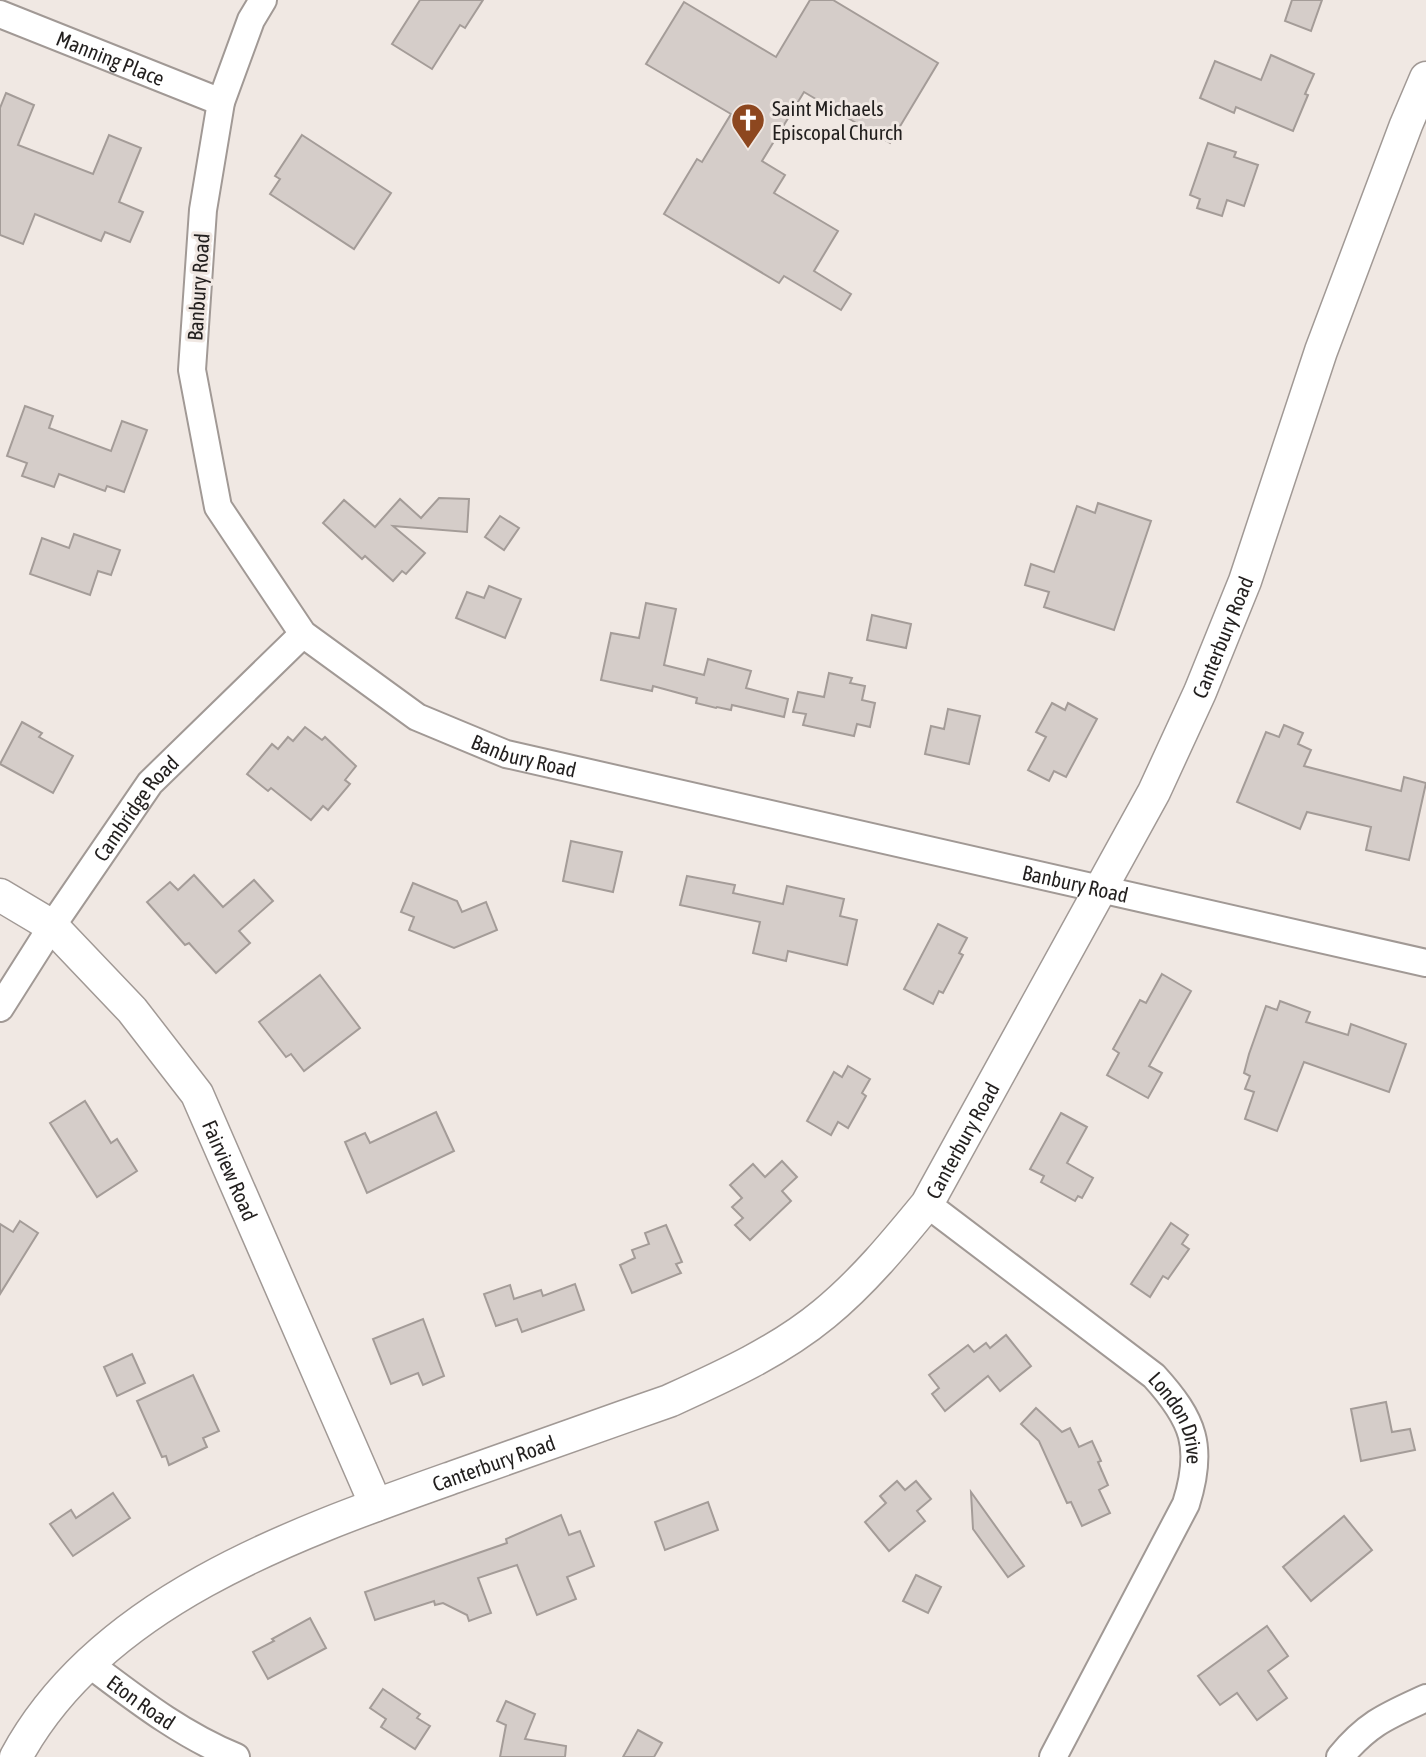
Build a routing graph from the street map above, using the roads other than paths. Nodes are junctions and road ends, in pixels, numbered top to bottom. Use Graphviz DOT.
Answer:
graph roads {
  1 [pos="263,0"];
  2 [pos="0,14"];
  3 [pos="1426,78"];
  4 [pos="221,103"];
  5 [pos="303,634"];
  6 [pos="1098,890"];
  7 [pos="0,895"];
  8 [pos="52,926"];
  9 [pos="1426,963"];
  10 [pos="0,1008"];
  11 [pos="927,1204"];
  12 [pos="376,1505"];
  13 [pos="88,1663"];
  14 [pos="1426,1698"];
  15 [pos="16,1757"];
  16 [pos="236,1757"];
  17 [pos="1053,1757"];
  18 [pos="1340,1757"];
  1 -- 4 [label="street, Banbury Road"];
  2 -- 4 [label="street, Manning Place"];
  3 -- 6 [label="street, Canterbury Road"];
  4 -- 5 [label="street, Banbury Road"];
  5 -- 6 [label="street, Banbury Road"];
  5 -- 8 [label="street, Cambridge Road"];
  6 -- 9 [label="street, Banbury Road"];
  6 -- 11 [label="street, Canterbury Road"];
  7 -- 8 [label="street, Fairview Road"];
  8 -- 10 [label="street, Cambridge Road"];
  8 -- 12 [label="street, Fairview Road"];
  11 -- 12 [label="street, Canterbury Road"];
  11 -- 17 [label="street, London Drive"];
  12 -- 13 [label="street, Canterbury Road"];
  13 -- 15 [label="street, Canterbury Road"];
  13 -- 16 [label="street, Eton Road"];
  14 -- 18 [label="street"];
}
